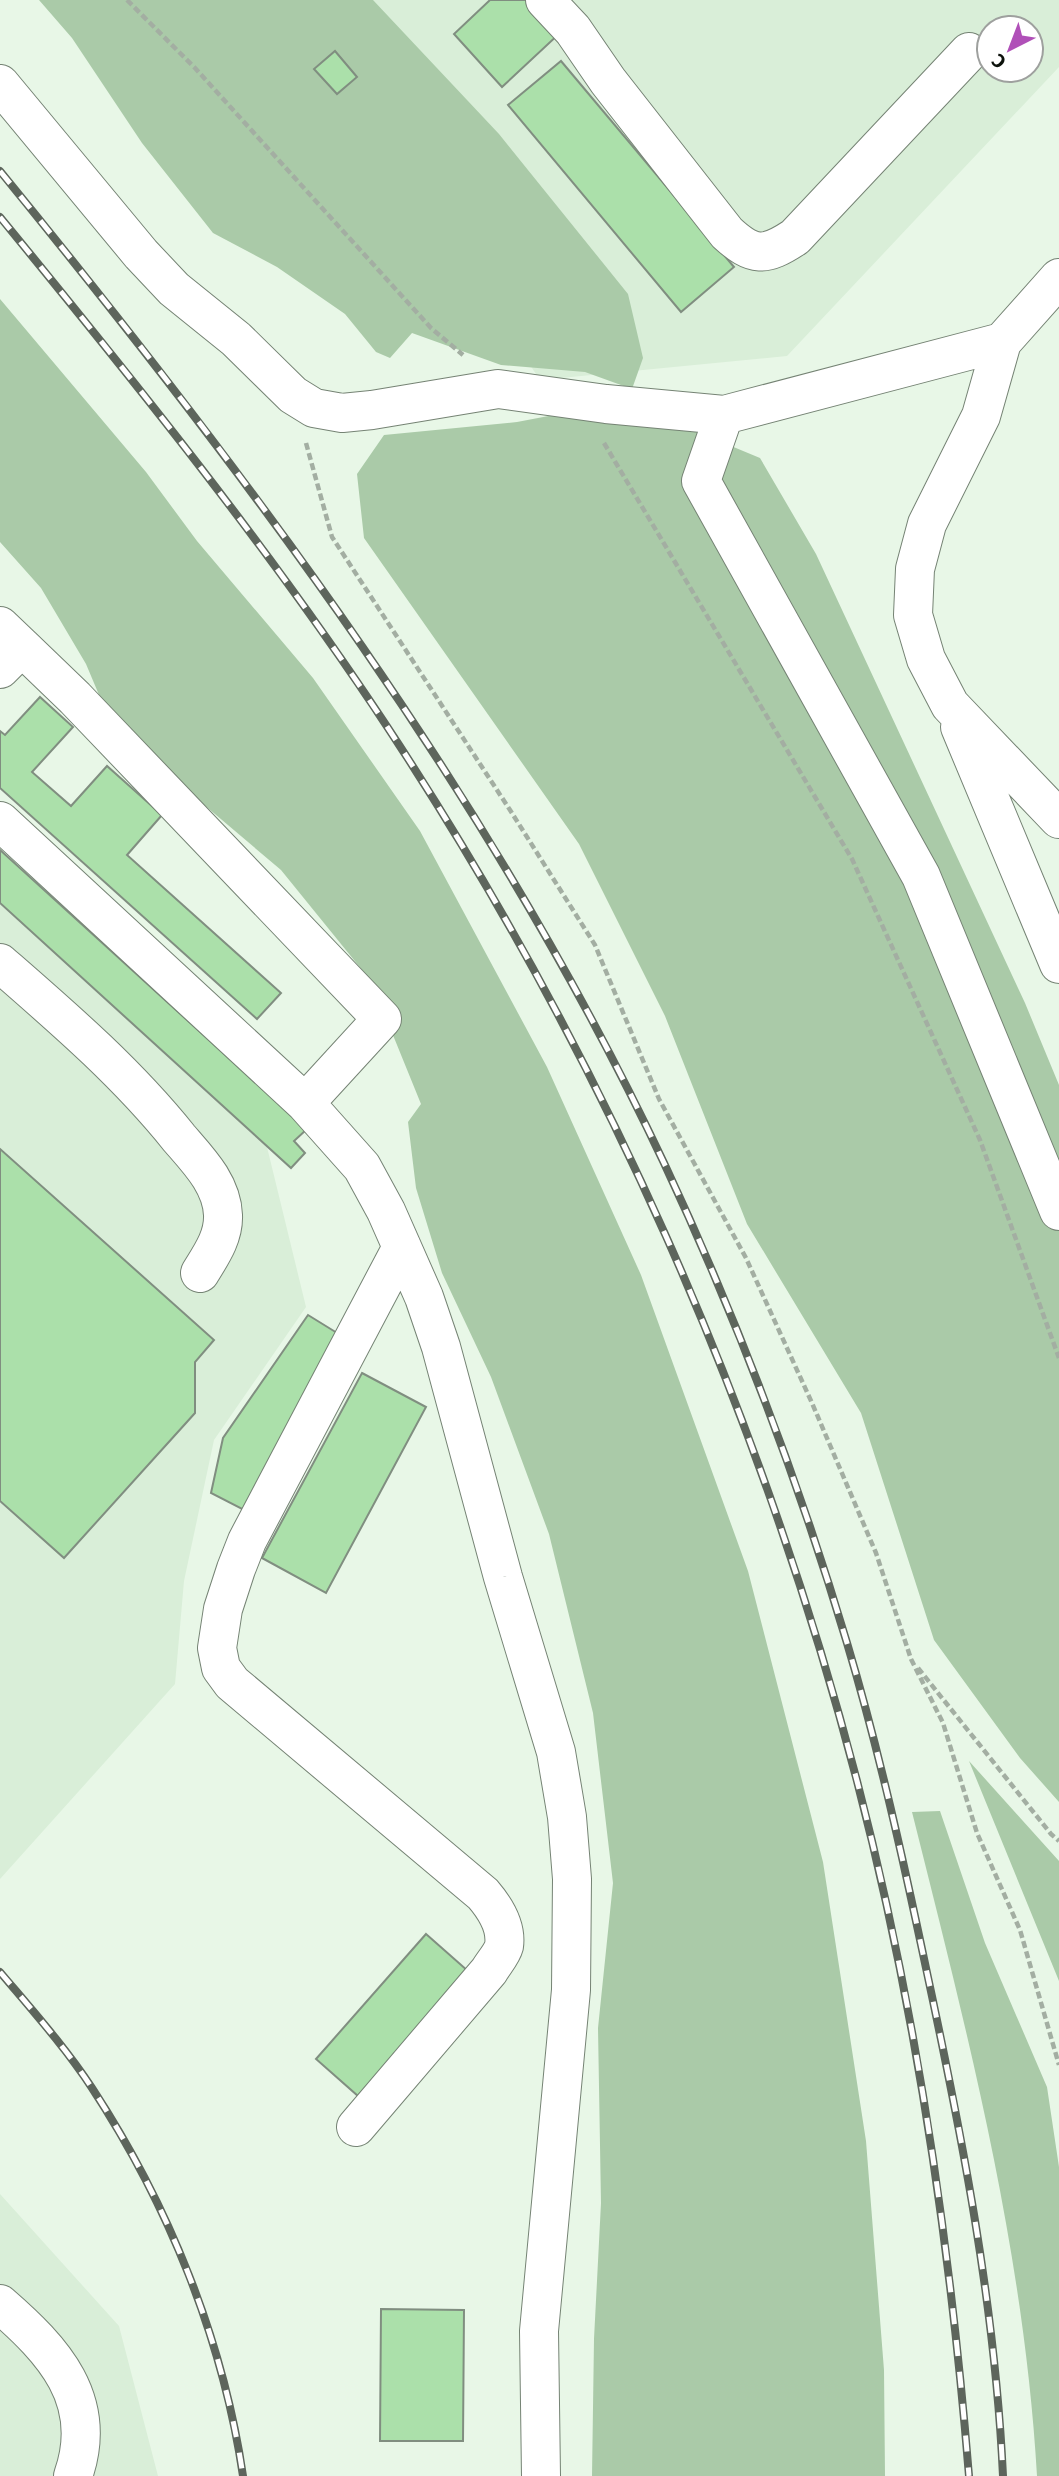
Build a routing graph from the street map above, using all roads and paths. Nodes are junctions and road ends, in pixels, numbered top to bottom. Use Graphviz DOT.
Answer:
graph roads {
  1 [pos="127,0"];
  2 [pos="545,0"];
  3 [pos="969,52"];
  4 [pos="0,84"];
  5 [pos="1059,278"];
  6 [pos="1002,342"];
  7 [pos="498,389"];
  8 [pos="293,395"];
  9 [pos="580,400"];
  10 [pos="724,415"];
  11 [pos="7,647"];
  12 [pos="950,705"];
  13 [pos="1059,819"];
  14 [pos="0,821"];
  15 [pos="0,962"];
  16 [pos="1059,964"];
  17 [pos="304,1102"];
  18 [pos="1059,1211"];
  19 [pos="402,1247"];
  20 [pos="200,1273"];
  21 [pos="1059,1358"];
  22 [pos="911,1659"];
  23 [pos="1059,1841"];
  24 [pos="1059,2065"];
  25 [pos="356,2127"];
  26 [pos="0,2304"];
  27 [pos="72,2476"];
  28 [pos="541,2476"];
  1 -- 7 [label="path"];
  2 -- 3 [label="lane"];
  4 -- 8 [label="lane"];
  5 -- 6 [label="lane"];
  6 -- 10 [label="lane"];
  6 -- 12 [label="lane"];
  7 -- 8 [label="lane"];
  7 -- 9 [label="lane"];
  8 -- 22 [label="path"];
  9 -- 10 [label="lane"];
  9 -- 21 [label="path"];
  10 -- 18 [label="lane"];
  11 -- 17 [label="lane"];
  12 -- 13 [label="lane"];
  12 -- 16 [label="lane"];
  14 -- 17 [label="lane"];
  15 -- 20 [label="lane"];
  17 -- 19 [label="lane"];
  19 -- 25 [label="lane"];
  19 -- 28 [label="lane"];
  22 -- 23 [label="path"];
  22 -- 24 [label="path"];
  26 -- 27 [label="lane"];
}
